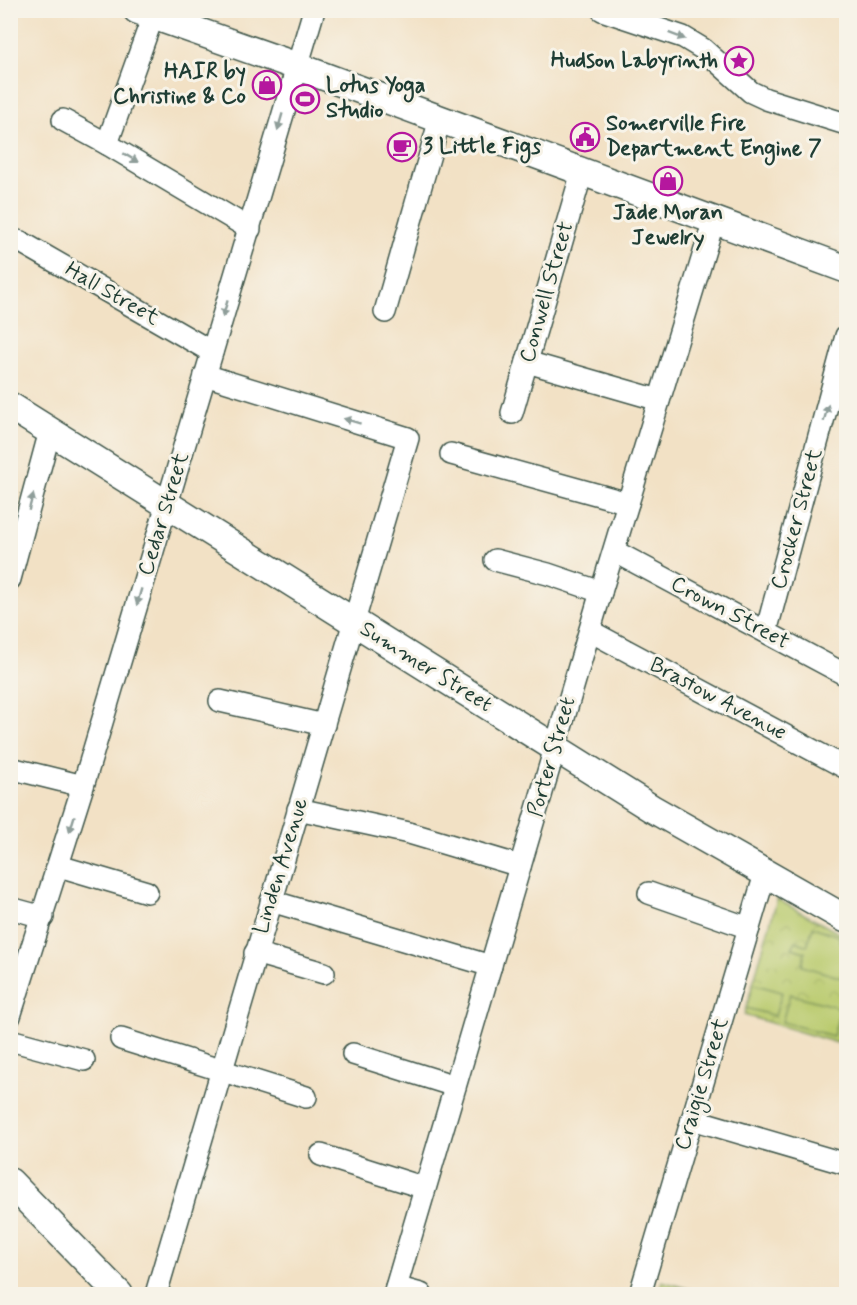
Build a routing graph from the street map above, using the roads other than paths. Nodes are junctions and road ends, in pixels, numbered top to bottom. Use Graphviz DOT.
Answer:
graph roads {
  1 [pos="314,10"];
  2 [pos="602,10"];
  3 [pos="145,13"];
  4 [pos="296,66"];
  5 [pos="440,119"];
  6 [pos="63,120"];
  7 [pos="846,124"];
  8 [pos="107,144"];
  9 [pos="582,172"];
  10 [pos="714,220"];
  11 [pos="250,229"];
  12 [pos="10,239"];
  13 [pos="846,270"];
  14 [pos="385,312"];
  15 [pos="846,336"];
  16 [pos="212,352"];
  17 [pos="528,362"];
  18 [pos="205,375"];
  19 [pos="659,400"];
  20 [pos="10,406"];
  21 [pos="512,413"];
  22 [pos="50,431"];
  23 [pos="451,454"];
  24 [pos="628,502"];
  25 [pos="167,504"];
  26 [pos="614,551"];
  27 [pos="495,560"];
  28 [pos="10,579"];
  29 [pos="601,592"];
  30 [pos="355,623"];
  31 [pos="590,631"];
  32 [pos="766,632"];
  33 [pos="846,675"];
  34 [pos="220,701"];
  35 [pos="324,725"];
  36 [pos="555,747"];
  37 [pos="10,768"];
  38 [pos="846,768"];
  39 [pos="83,786"];
  40 [pos="298,809"];
  41 [pos="59,866"];
  42 [pos="520,866"];
  43 [pos="765,874"];
  44 [pos="147,892"];
  45 [pos="649,893"];
  46 [pos="271,901"];
  47 [pos="10,908"];
  48 [pos="43,917"];
  49 [pos="846,919"];
  50 [pos="749,928"];
  51 [pos="255,953"];
  52 [pos="491,966"];
  53 [pos="324,973"];
  54 [pos="10,1016"];
  55 [pos="121,1039"];
  56 [pos="10,1040"];
  57 [pos="353,1054"];
  58 [pos="84,1060"];
  59 [pos="221,1070"];
  60 [pos="455,1086"];
  61 [pos="306,1097"];
  62 [pos="692,1119"];
  63 [pos="321,1155"];
  64 [pos="846,1164"];
  65 [pos="10,1182"];
  66 [pos="425,1188"];
  67 [pos="395,1291"];
  68 [pos="119,1294"];
  69 [pos="156,1294"];
  70 [pos="422,1294"];
  71 [pos="639,1294"];
  1 -- 4 [label="street, Cedar Street"];
  2 -- 7 [label="street, one-way"];
  3 -- 4 [label="main road"];
  3 -- 8 [label="street"];
  4 -- 5 [label="main road"];
  4 -- 11 [label="street, Cedar Street, one-way"];
  5 -- 9 [label="main road"];
  5 -- 14 [label="street"];
  6 -- 8 [label="street"];
  8 -- 11 [label="street, one-way"];
  9 -- 10 [label="main road"];
  9 -- 17 [label="street, Conwell Street"];
  10 -- 13 [label="main road"];
  10 -- 19 [label="street, Porter Street"];
  11 -- 16 [label="street, Cedar Street, one-way"];
  12 -- 16 [label="street, Hall Street"];
  32 -- 15 [label="street, Crocker Street, one-way"];
  16 -- 18 [label="street, Cedar Street"];
  17 -- 19 [label="street"];
  17 -- 21 [label="street, Conwell Street"];
  18 -- 25 [label="street, Cedar Street"];
  30 -- 18 [label="street, Linden Avenue, one-way"];
  19 -- 24 [label="street, Porter Street"];
  20 -- 22 [label="main road, Summer Street"];
  22 -- 25 [label="main road, Summer Street"];
  28 -- 22 [label="street, one-way"];
  23 -- 24 [label="street"];
  24 -- 26 [label="street, Porter Street"];
  25 -- 30 [label="main road, Summer Street"];
  25 -- 39 [label="street, Cedar Street, one-way"];
  26 -- 29 [label="street, Porter Street"];
  26 -- 32 [label="street, Crown Street"];
  27 -- 29 [label="street"];
  29 -- 31 [label="street, Porter Street"];
  30 -- 35 [label="street, Linden Avenue"];
  30 -- 36 [label="main road, Summer Street"];
  31 -- 36 [label="street, Porter Street"];
  31 -- 38 [label="street, Brastow Avenue"];
  32 -- 33 [label="street, Crown Street"];
  34 -- 35 [label="street"];
  35 -- 40 [label="street, Linden Avenue"];
  36 -- 42 [label="street, Porter Street"];
  36 -- 43 [label="main road, Summer Street"];
  37 -- 39 [label="street"];
  39 -- 41 [label="street, Cedar Street, one-way"];
  40 -- 42 [label="street"];
  40 -- 46 [label="street, Linden Avenue"];
  41 -- 44 [label="street"];
  41 -- 48 [label="street, Cedar Street"];
  42 -- 52 [label="street, Porter Street"];
  43 -- 49 [label="main road, Summer Street"];
  43 -- 50 [label="street, Craigie Street"];
  45 -- 50 [label="street"];
  46 -- 51 [label="street, Linden Avenue"];
  46 -- 52 [label="street"];
  47 -- 48 [label="street"];
  48 -- 54 [label="street, Cedar Street"];
  50 -- 62 [label="street, Craigie Street"];
  51 -- 53 [label="street"];
  51 -- 59 [label="street, Linden Avenue"];
  52 -- 60 [label="street, Porter Street"];
  55 -- 59 [label="street"];
  56 -- 58 [label="street"];
  57 -- 60 [label="street"];
  59 -- 61 [label="street"];
  59 -- 69 [label="street, Linden Avenue"];
  60 -- 66 [label="street, Porter Street"];
  62 -- 64 [label="street"];
  62 -- 71 [label="street, Craigie Street"];
  63 -- 66 [label="street"];
  65 -- 68 [label="main road"];
  66 -- 67 [label="street, Porter Street"];
  67 -- 70 [label="street"];
}
